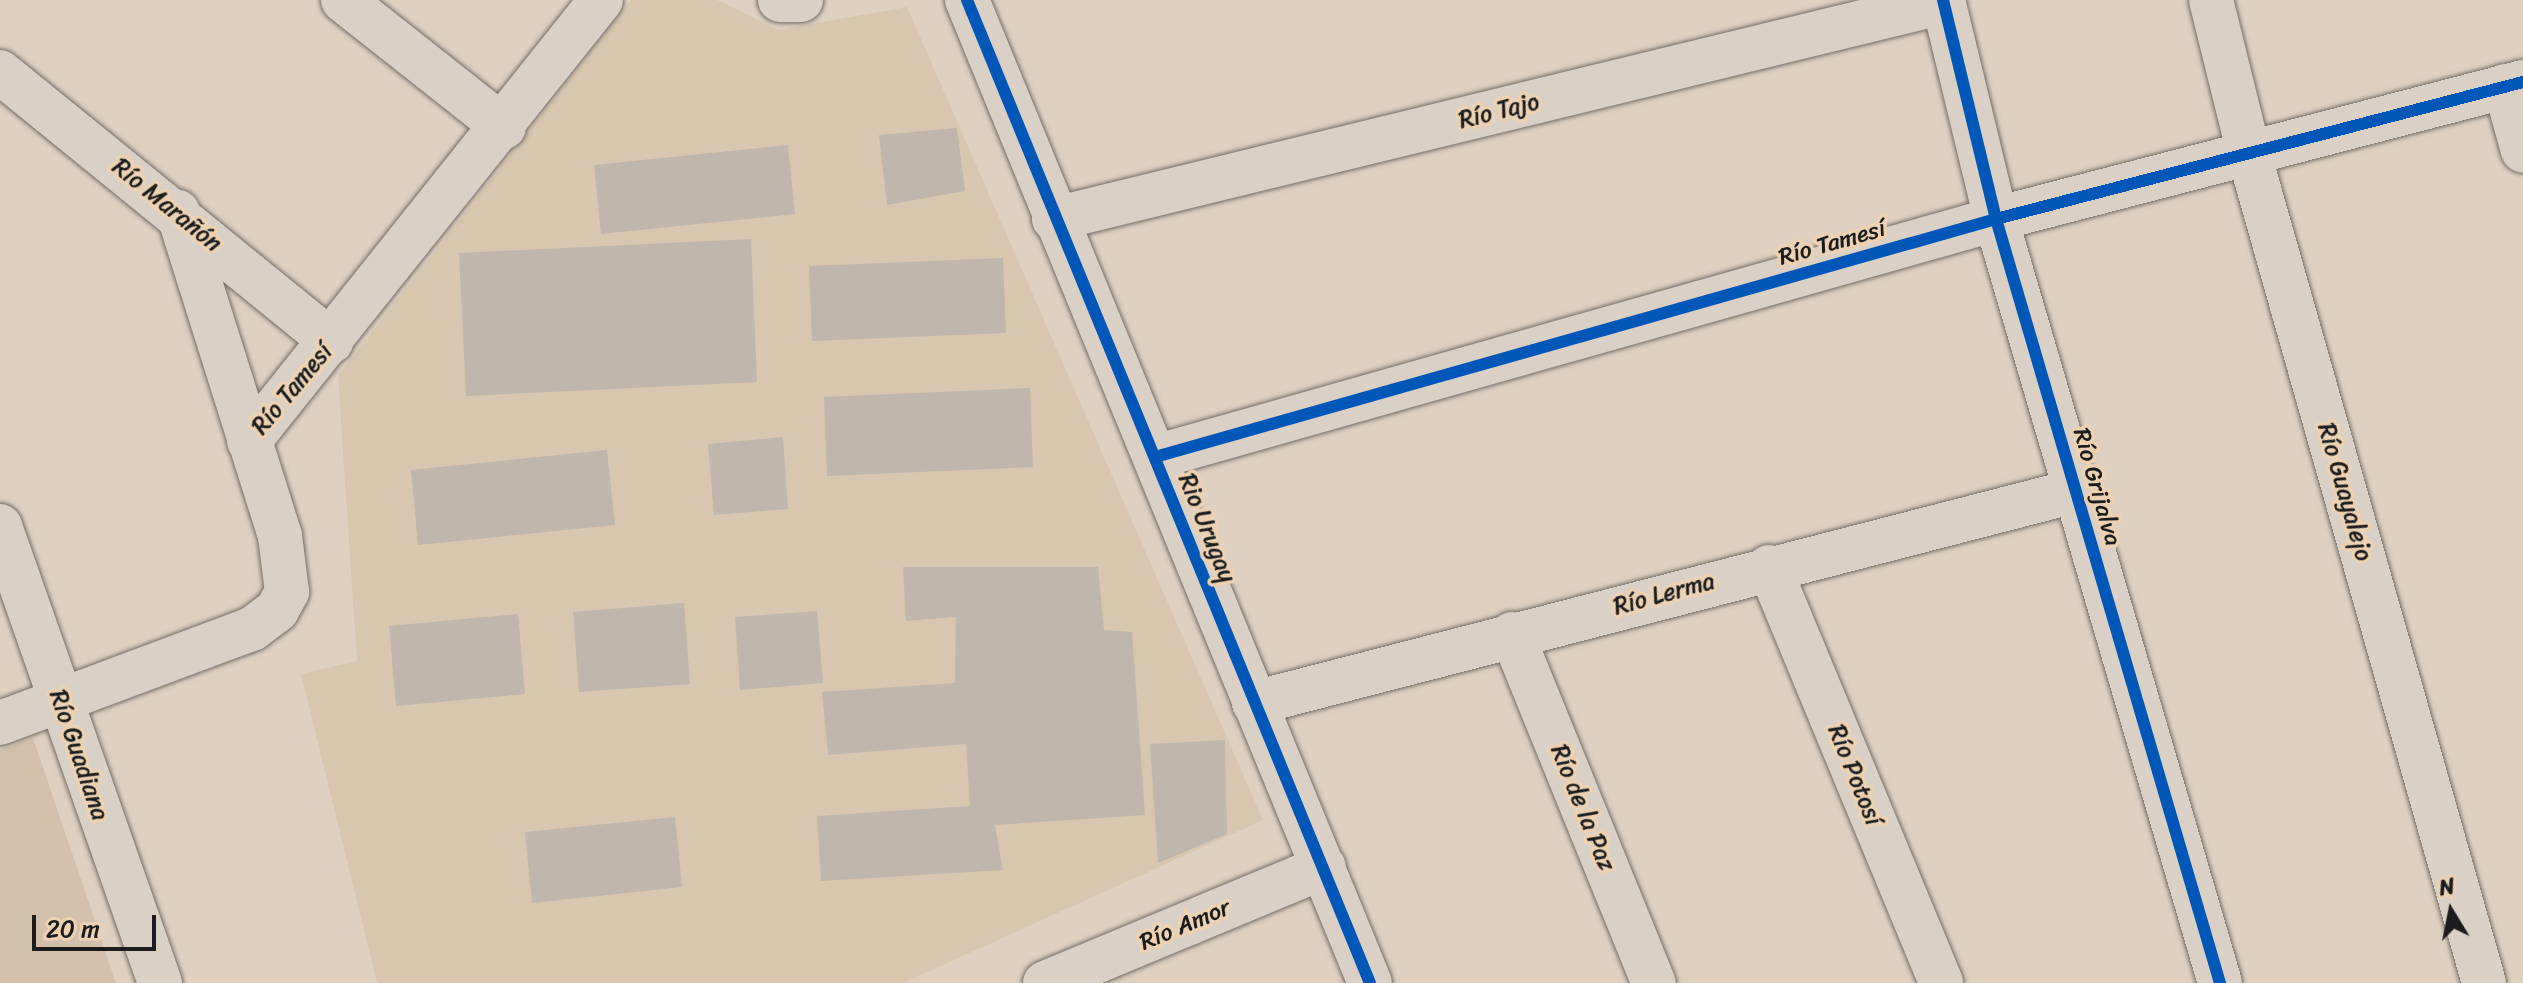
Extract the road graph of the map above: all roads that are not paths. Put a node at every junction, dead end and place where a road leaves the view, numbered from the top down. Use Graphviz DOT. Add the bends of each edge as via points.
graph roads {
  1 [pos="343,0"];
  2 [pos="601,0"];
  3 [pos="780,0"];
  4 [pos="801,0"];
  5 [pos="967,0"];
  6 [pos="2211,0"];
  7 [pos="1943,1"];
  8 [pos="0,72"];
  9 [pos="2514,84"];
  10 [pos="504,127"];
  11 [pos="2523,151"];
  12 [pos="2249,154"];
  13 [pos="178,212"];
  14 [pos="1054,219"];
  15 [pos="1996,219"];
  16 [pos="331,341"];
  17 [pos="249,441"];
  18 [pos="1155,457"];
  19 [pos="2075,491"];
  20 [pos="0,526"];
  21 [pos="1769,567"];
  22 [pos="1512,634"];
  23 [pos="60,702"];
  24 [pos="1254,703"];
  25 [pos="0,723"];
  26 [pos="1324,867"];
  27 [pos="160,983"];
  28 [pos="1045,983"];
  29 [pos="1370,983"];
  30 [pos="1654,983"];
  31 [pos="1941,983"];
  32 [pos="2220,983"];
  33 [pos="2484,983"];
  1 -- 10 [label="street"];
  2 -- 10 [label="street, Río Tamesí"];
  3 -- 4 [label="street"];
  5 -- 14 [label="street, Rio Urugay"];
  6 -- 12 [label="street, Río Guayalejo"];
  7 -- 14 [label="street, Río Tajo"];
  7 -- 15 [label="street, Río Grijalva"];
  8 -- 13 [label="street, Río Marañón"];
  9 -- 11 [label="street"];
  9 -- 12 [label="street, Río Tamesí"];
  10 -- 16 [label="street, Río Tamesí"];
  12 -- 15 [label="street, Río Tamesí"];
  12 -- 33 [label="street, Río Guayalejo"];
  13 -- 16 [label="street, Río Marañón"];
  13 -- 17 [label="street"];
  14 -- 18 [label="street, Rio Urugay"];
  15 -- 18 [label="street, Río Tamesí"];
  15 -- 19 [label="street, Río Grijalva"];
  16 -- 17 [label="street, Río Tamesí"];
  17 -- 23 [label="street, Río Tamesí" via="285,568 287,592 277,610 252,629"];
  18 -- 24 [label="street, Rio Urugay"];
  19 -- 21 [label="street, Río Lerma"];
  19 -- 32 [label="street, Río Grijalva"];
  20 -- 23 [label="street, Río Guadiana"];
  21 -- 22 [label="street, Río Lerma"];
  21 -- 31 [label="street, Río Potosí"];
  22 -- 24 [label="street, Río Lerma"];
  22 -- 30 [label="street, Río de la Paz"];
  23 -- 25 [label="street, Río Tamesí"];
  23 -- 27 [label="street, Río Guadiana"];
  24 -- 26 [label="street, Rio Urugay"];
  26 -- 28 [label="street, Río Amor"];
  26 -- 29 [label="street, Rio Urugay"];
}
